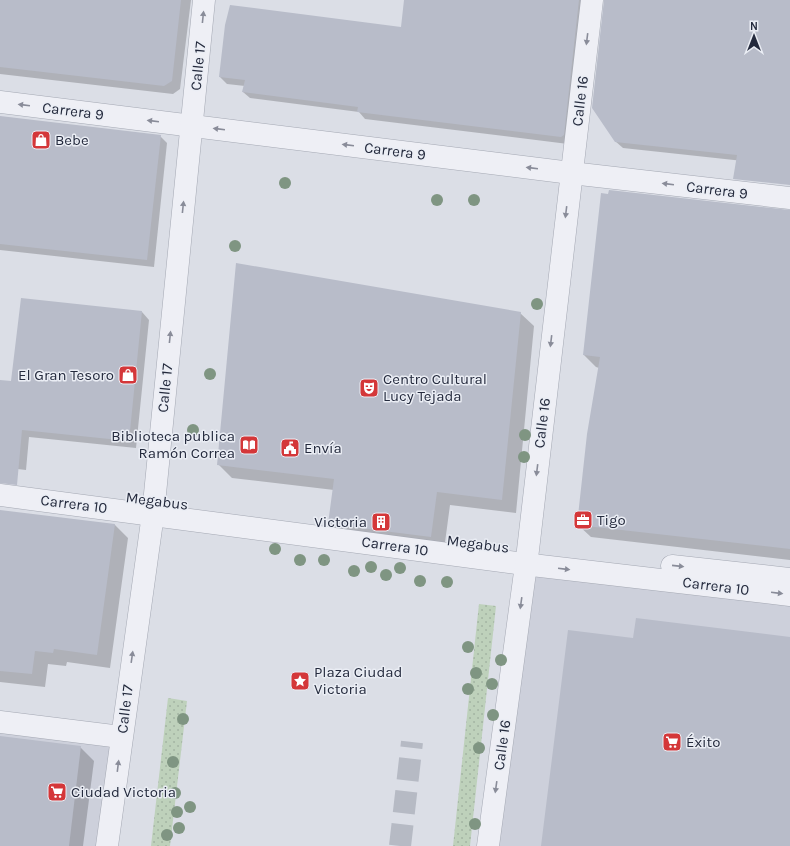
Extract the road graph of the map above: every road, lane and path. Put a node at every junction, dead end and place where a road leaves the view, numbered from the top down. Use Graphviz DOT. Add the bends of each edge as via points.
graph roads {
  1 [pos="204,0"];
  2 [pos="592,0"];
  3 [pos="0,102"];
  4 [pos="192,126"];
  5 [pos="571,173"];
  6 [pos="790,198"];
  7 [pos="0,481"];
  8 [pos="0,495"];
  9 [pos="153,507"];
  10 [pos="527,557"];
  11 [pos="790,579"];
  12 [pos="790,595"];
  13 [pos="0,722"];
  14 [pos="121,737"];
  15 [pos="107,846"];
  16 [pos="488,846"];
  4 -- 1 [label="street, Calle 17, one-way"];
  2 -- 5 [label="street, Calle 16, one-way"];
  4 -- 3 [label="street, Carrera 9, one-way"];
  5 -- 4 [label="street, Carrera 9, one-way"];
  9 -- 4 [label="street, Calle 17, one-way"];
  6 -- 5 [label="street, Carrera 9, one-way"];
  5 -- 10 [label="street, Calle 16, one-way"];
  7 -- 9 [label="street, Megabus"];
  8 -- 9 [label="street, Carrera 10"];
  9 -- 10 [label="street, Carrera 10"];
  14 -- 9 [label="street, Calle 17, one-way"];
  10 -- 11 [label="street, Megabus, one-way"];
  10 -- 12 [label="street, Carrera 10, one-way"];
  10 -- 16 [label="street, Calle 16, one-way"];
  13 -- 14 [label="street"];
  15 -- 14 [label="street, Calle 17, one-way"];
}
